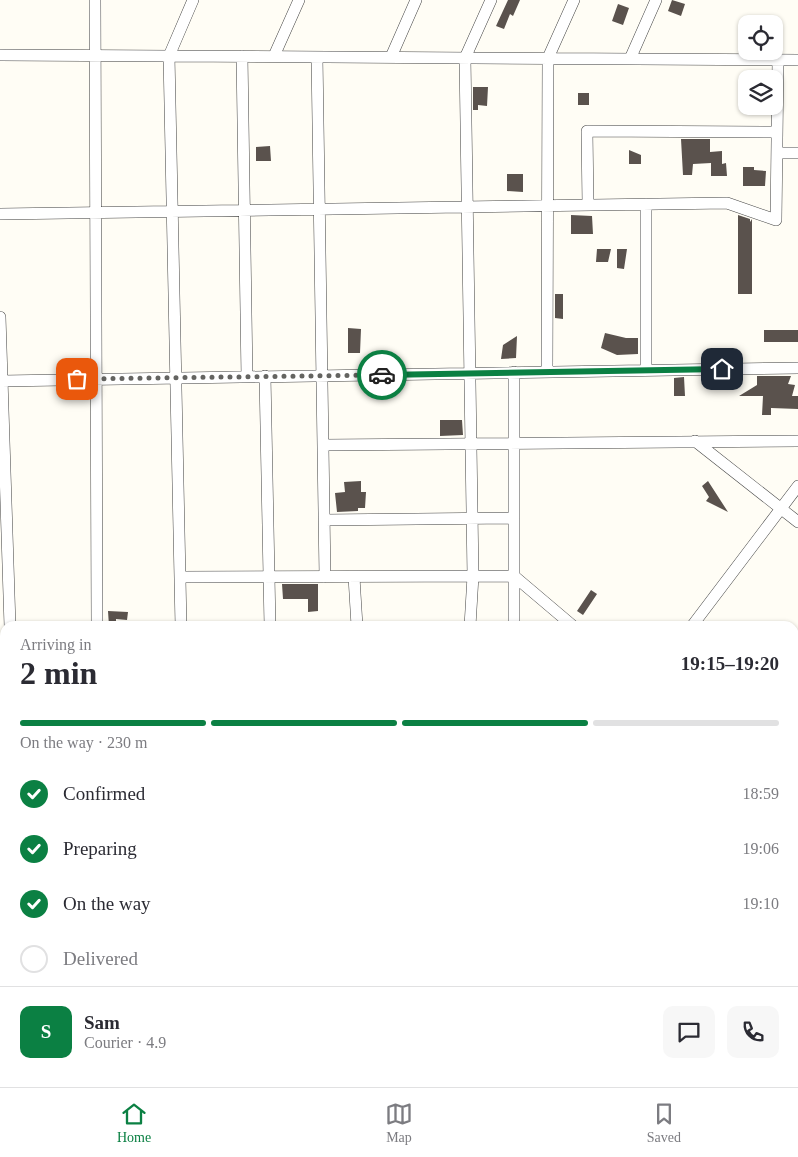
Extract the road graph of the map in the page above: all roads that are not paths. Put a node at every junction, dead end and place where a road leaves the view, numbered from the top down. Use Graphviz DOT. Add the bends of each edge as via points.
graph roads {
  1 [pos="95,0"];
  2 [pos="193,0"];
  3 [pos="299,0"];
  4 [pos="416,0"];
  5 [pos="491,0"];
  6 [pos="574,0"];
  7 [pos="656,0"];
  8 [pos="0,55"];
  9 [pos="95,55"];
  10 [pos="169,56"];
  11 [pos="242,56"];
  12 [pos="274,56"];
  13 [pos="317,57"];
  14 [pos="391,57"];
  15 [pos="465,58"];
  16 [pos="548,58"];
  17 [pos="630,58"];
  18 [pos="738,59"];
  19 [pos="778,60"];
  20 [pos="783,60"];
  21 [pos="798,60"];
  22 [pos="777,132"];
  23 [pos="798,152"];
  24 [pos="777,153"];
  25 [pos="646,204"];
  26 [pos="588,205"];
  27 [pos="548,206"];
  28 [pos="467,207"];
  29 [pos="320,209"];
  30 [pos="245,210"];
  31 [pos="172,211"];
  32 [pos="96,212"];
  33 [pos="0,214"];
  34 [pos="0,317"];
  35 [pos="798,368"];
  36 [pos="646,370"];
  37 [pos="514,372"];
  38 [pos="547,372"];
  39 [pos="470,373"];
  40 [pos="265,376"];
  41 [pos="322,376"];
  42 [pos="247,377"];
  43 [pos="176,378"];
  44 [pos="96,379"];
  45 [pos="2,381"];
  46 [pos="798,440"];
  47 [pos="695,442"];
  48 [pos="514,443"];
  49 [pos="471,444"];
  50 [pos="323,445"];
  51 [pos="798,486"];
  52 [pos="781,508"];
  53 [pos="472,518"];
  54 [pos="514,518"];
  55 [pos="324,520"];
  56 [pos="798,522"];
  57 [pos="473,576"];
  58 [pos="514,576"];
  59 [pos="269,577"];
  60 [pos="325,577"];
  61 [pos="354,577"];
  62 [pos="180,578"];
  63 [pos="10,621"];
  64 [pos="97,621"];
  65 [pos="181,621"];
  66 [pos="270,621"];
  67 [pos="357,621"];
  68 [pos="470,621"];
  69 [pos="514,621"];
  70 [pos="567,621"];
  71 [pos="696,621"];
  1 -- 9 [label="street"];
  2 -- 10 [label="street"];
  3 -- 12 [label="street"];
  4 -- 14 [label="street"];
  5 -- 15 [label="street"];
  6 -- 16 [label="street"];
  7 -- 17 [label="street"];
  8 -- 9 [label="street"];
  9 -- 10 [label="street"];
  9 -- 32 [label="street"];
  10 -- 11 [label="street"];
  10 -- 31 [label="street"];
  11 -- 12 [label="street"];
  11 -- 30 [label="street"];
  12 -- 13 [label="street"];
  13 -- 14 [label="street"];
  13 -- 29 [label="street"];
  14 -- 15 [label="street"];
  15 -- 16 [label="street"];
  15 -- 28 [label="street"];
  16 -- 17 [label="street"];
  16 -- 27 [label="street"];
  17 -- 18 [label="street"];
  19 -- 22 [label="street"];
  20 -- 21 [label="street"];
  22 -- 24 [label="street"];
  22 -- 26 [label="street" via="587,131"];
  23 -- 24 [label="street"];
  24 -- 25 [label="street" via="776,220 728,203"];
  25 -- 26 [label="street"];
  25 -- 36 [label="street"];
  26 -- 27 [label="street"];
  27 -- 28 [label="street"];
  27 -- 38 [label="street"];
  28 -- 29 [label="street"];
  28 -- 39 [label="street"];
  29 -- 30 [label="street"];
  29 -- 41 [label="street"];
  30 -- 31 [label="street"];
  30 -- 42 [label="street"];
  31 -- 32 [label="street"];
  31 -- 43 [label="street"];
  32 -- 33 [label="street"];
  32 -- 44 [label="street"];
  34 -- 45 [label="street"];
  35 -- 36 [label="street"];
  36 -- 38 [label="street"];
  37 -- 38 [label="street"];
  37 -- 39 [label="street"];
  37 -- 48 [label="street"];
  39 -- 41 [label="street"];
  39 -- 49 [label="street"];
  40 -- 41 [label="street"];
  40 -- 42 [label="street"];
  40 -- 59 [label="street"];
  41 -- 50 [label="street"];
  42 -- 43 [label="street"];
  43 -- 44 [label="street"];
  43 -- 62 [label="street"];
  44 -- 45 [label="street"];
  44 -- 64 [label="street"];
  45 -- 63 [label="street"];
  46 -- 47 [label="street"];
  47 -- 48 [label="street"];
  47 -- 52 [label="street"];
  48 -- 49 [label="street"];
  48 -- 54 [label="street"];
  49 -- 50 [label="street"];
  49 -- 53 [label="street"];
  50 -- 55 [label="street"];
  51 -- 52 [label="street"];
  52 -- 56 [label="street"];
  52 -- 71 [label="street"];
  53 -- 54 [label="street"];
  53 -- 55 [label="street"];
  53 -- 57 [label="street"];
  54 -- 58 [label="street"];
  55 -- 60 [label="street"];
  57 -- 58 [label="street"];
  57 -- 61 [label="street"];
  57 -- 68 [label="street"];
  58 -- 69 [label="street"];
  58 -- 70 [label="street"];
  59 -- 60 [label="street"];
  59 -- 62 [label="street"];
  59 -- 66 [label="street"];
  60 -- 61 [label="street"];
  61 -- 67 [label="street"];
  62 -- 65 [label="street"];
}
